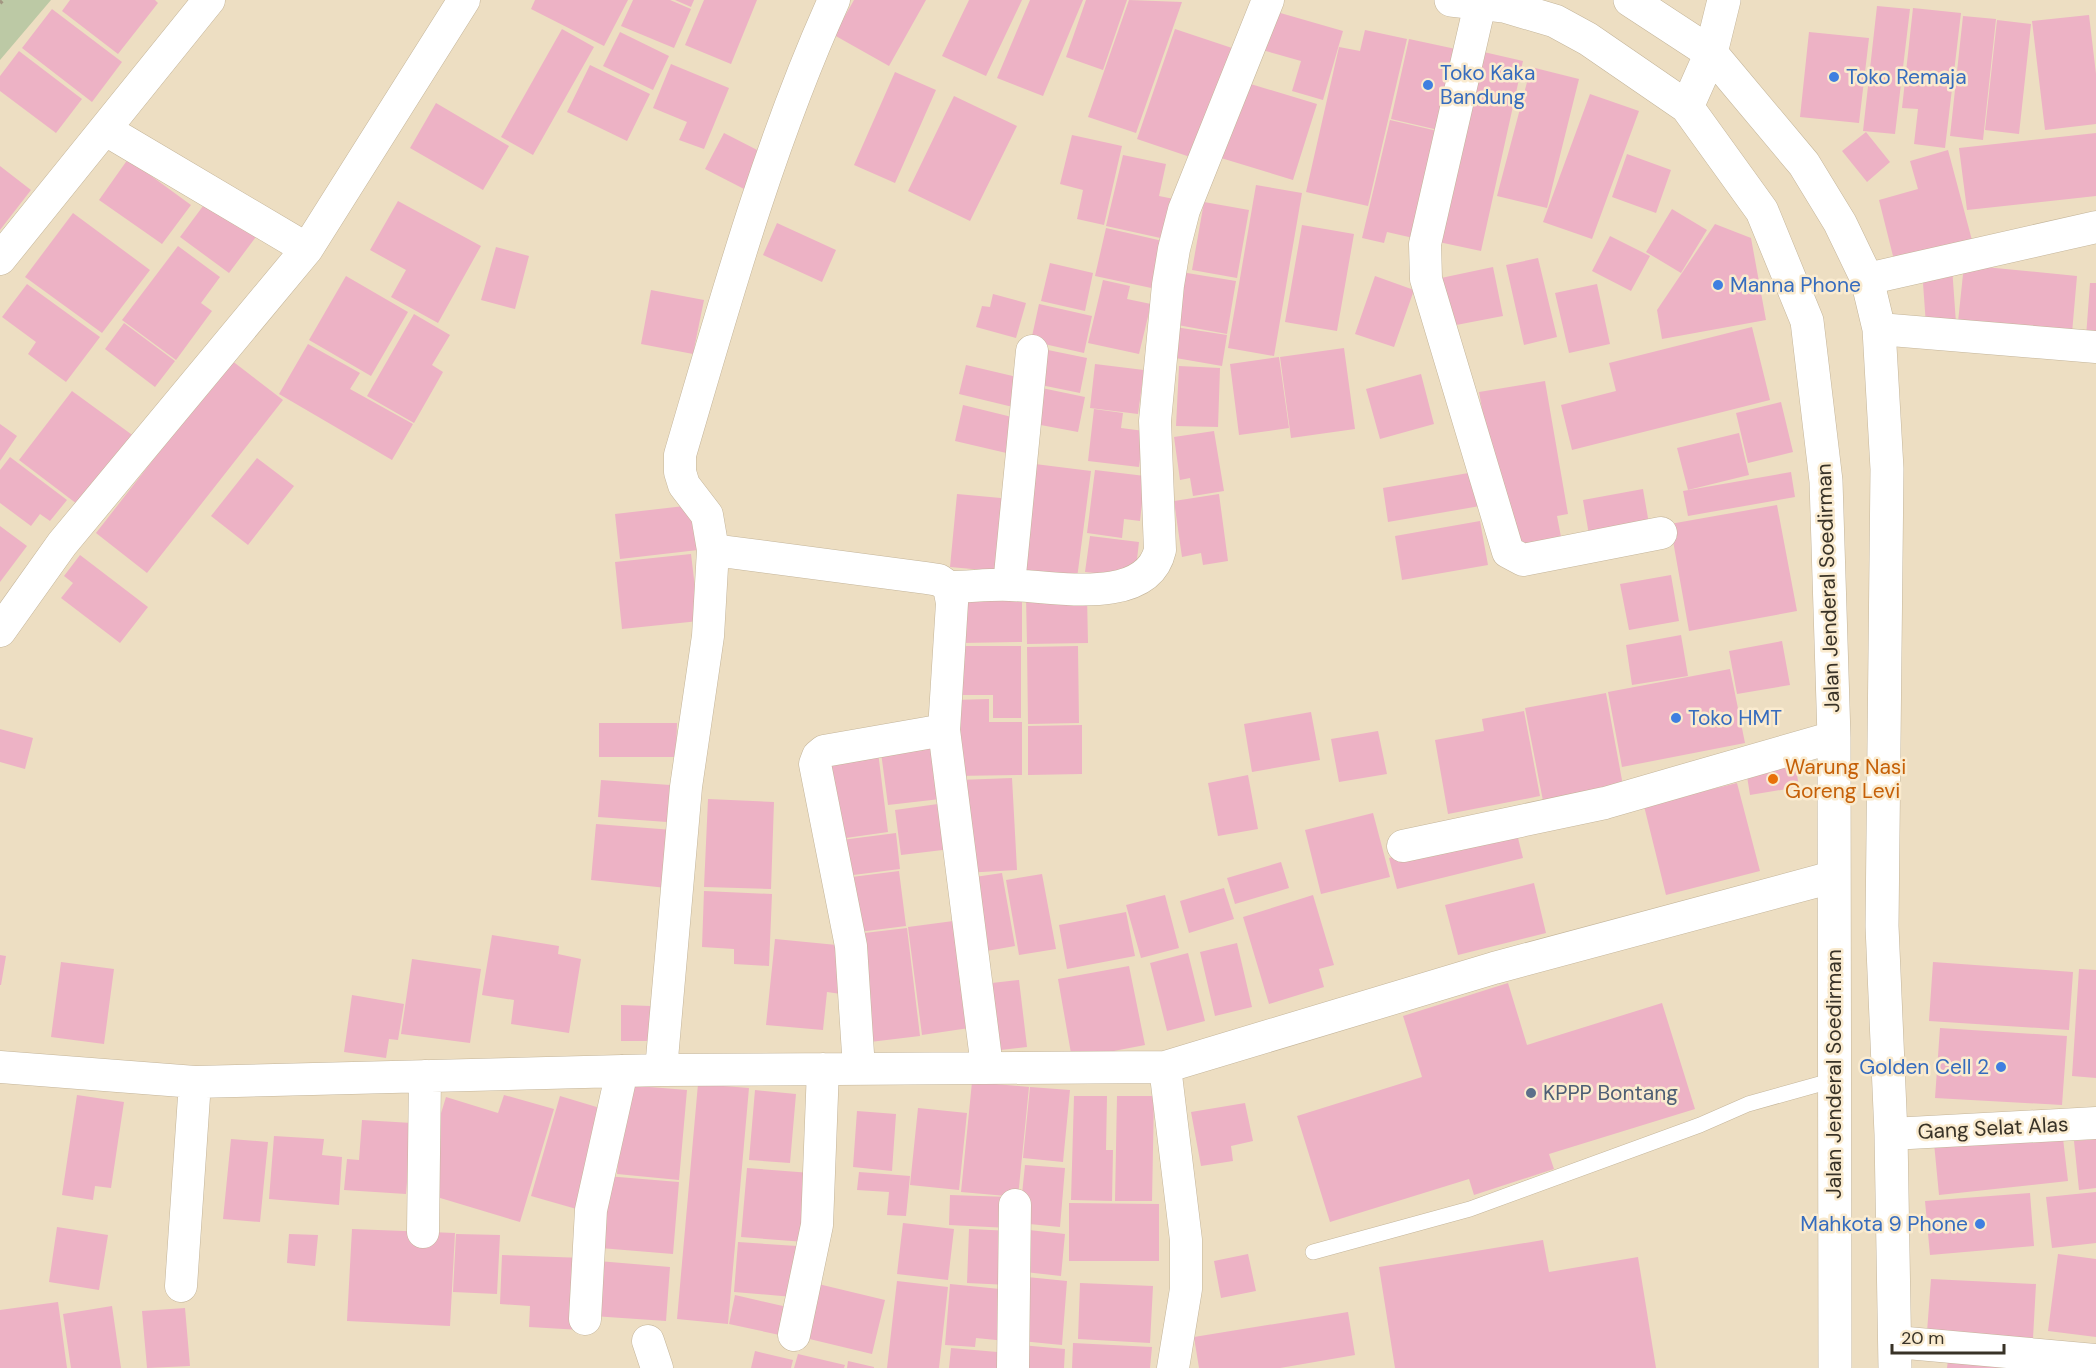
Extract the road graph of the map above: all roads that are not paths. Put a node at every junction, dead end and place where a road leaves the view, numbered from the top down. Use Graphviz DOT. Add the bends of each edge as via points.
graph roads {
  1 [pos="209,0"];
  2 [pos="464,0"];
  3 [pos="834,0"];
  4 [pos="1268,0"];
  5 [pos="1630,0"];
  6 [pos="1724,0"];
  7 [pos="1465,2"];
  8 [pos="1711,53"];
  9 [pos="1687,107"];
  10 [pos="106,130"];
  11 [pos="2096,227"];
  12 [pos="307,249"];
  13 [pos="0,259"];
  14 [pos="1867,279"];
  15 [pos="1880,329"];
  16 [pos="2096,347"];
  17 [pos="1032,351"];
  18 [pos="1661,534"];
  19 [pos="713,550"];
  20 [pos="1009,585"];
  21 [pos="949,588"];
  22 [pos="0,631"];
  23 [pos="944,730"];
  24 [pos="1834,737"];
  25 [pos="1403,846"];
  26 [pos="1833,877"];
  27 [pos="0,1067"];
  28 [pos="987,1067"];
  29 [pos="1166,1067"];
  30 [pos="823,1069"];
  31 [pos="859,1069"];
  32 [pos="661,1070"];
  33 [pos="622,1071"];
  34 [pos="425,1076"];
  35 [pos="1834,1080"];
  36 [pos="195,1082"];
  37 [pos="2096,1123"];
  38 [pos="1891,1134"];
  39 [pos="1015,1205"];
  40 [pos="423,1232"];
  41 [pos="1313,1252"];
  42 [pos="181,1286"];
  43 [pos="585,1319"];
  44 [pos="794,1335"];
  45 [pos="1895,1355"];
  46 [pos="2096,1360"];
  47 [pos="1013,1368"];
  48 [pos="1173,1368"];
  49 [pos="1835,1368"];
  1 -- 10 [label="street"];
  2 -- 12 [label="street"];
  3 -- 19 [label="street" via="811,52 735,267 680,455 684,485 707,515"];
  4 -- 20 [label="street" via="1184,210 1174,249 1155,421 1160,550 1157,563 1144,577 1101,590"];
  5 -- 8 [label="street"];
  6 -- 8 [label="street"];
  7 -- 9 [label="street, Jalan Jenderal Soedirman" via="1504,6 1555,21"];
  7 -- 18 [label="street" via="1425,244 1426,279 1508,552 1523,560"];
  8 -- 9 [label="street"];
  8 -- 14 [label="street" via="1804,164 1840,223"];
  9 -- 24 [label="street, Jalan Jenderal Soedirman" via="1762,211 1807,321 1826,481"];
  10 -- 12 [label="street"];
  10 -- 13 [label="street"];
  11 -- 14 [label="street"];
  12 -- 22 [label="street" via="62,544"];
  14 -- 15 [label="street"];
  15 -- 16 [label="street"];
  15 -- 38 [label="street" via="1887,469 1882,926"];
  17 -- 20 [label="street"];
  19 -- 21 [label="street" via="939,580"];
  19 -- 32 [label="street" via="708,636 686,787"];
  20 -- 21 [label="street"];
  21 -- 23 [label="street" via="952,603"];
  23 -- 28 [label="street"];
  23 -- 31 [label="street" via="824,751 815,764 851,946"];
  24 -- 25 [label="street" via="1605,803"];
  24 -- 26 [label="street, Jalan Jenderal Soedirman"];
  26 -- 29 [label="street" via="1494,968"];
  26 -- 35 [label="street, Jalan Jenderal Soedirman"];
  27 -- 36 [label="street"];
  28 -- 29 [label="street"];
  28 -- 31 [label="street"];
  29 -- 48 [label="street" via="1186,1240 1186,1289"];
  30 -- 31 [label="street"];
  30 -- 32 [label="street"];
  30 -- 44 [label="street" via="817,1225"];
  32 -- 33 [label="street"];
  33 -- 34 [label="street"];
  33 -- 43 [label="street" via="591,1210"];
  34 -- 36 [label="street"];
  34 -- 40 [label="street"];
  35 -- 41 [label="lane" via="1748,1104 1470,1209"];
  35 -- 49 [label="street, Jalan Jenderal Soedirman"];
  36 -- 42 [label="street"];
  37 -- 38 [label="street, Gang Selat Alas"];
  38 -- 45 [label="street"];
  39 -- 47 [label="street"];
  45 -- 46 [label="street"];
}
